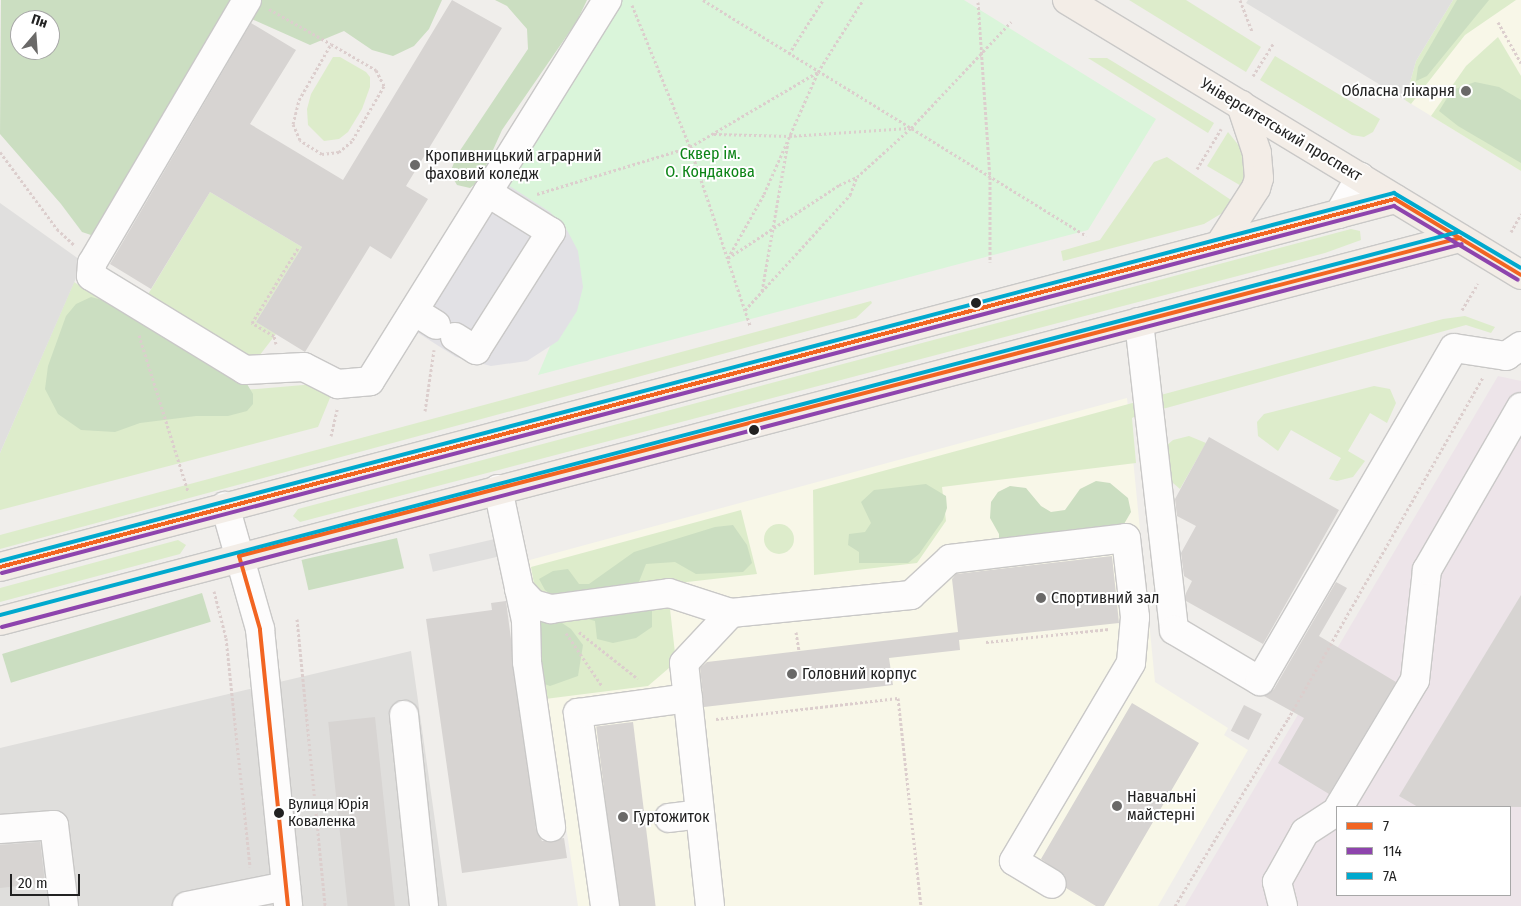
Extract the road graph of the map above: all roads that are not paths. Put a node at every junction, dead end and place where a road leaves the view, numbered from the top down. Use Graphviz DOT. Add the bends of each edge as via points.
graph roads {
  1 [pos="607,0"];
  2 [pos="1066,0"];
  3 [pos="255,2"];
  4 [pos="1241,105"];
  5 [pos="1360,177"];
  6 [pos="496,198"];
  7 [pos="1395,199"];
  8 [pos="1339,214"];
  9 [pos="1460,238"];
  10 [pos="1220,244"];
  11 [pos="1521,275"];
  12 [pos="1139,322"];
  13 [pos="435,324"];
  14 [pos="1509,350"];
  15 [pos="1521,407"];
  16 [pos="498,489"];
  17 [pos="225,506"];
  18 [pos="239,556"];
  19 [pos="0,567"];
  20 [pos="519,589"];
  21 [pos="731,613"];
  22 [pos="0,622"];
  23 [pos="681,707"];
  24 [pos="404,715"];
  25 [pos="1340,806"];
  26 [pos="1336,812"];
  27 [pos="700,814"];
  28 [pos="670,818"];
  29 [pos="551,828"];
  30 [pos="0,829"];
  31 [pos="1052,884"];
  32 [pos="287,896"];
  33 [pos="64,906"];
  34 [pos="187,906"];
  35 [pos="424,906"];
  36 [pos="605,906"];
  37 [pos="710,906"];
  38 [pos="1283,906"];
  1 -- 6 [label="street"];
  2 -- 4 [label="main road, Університетський проспект"];
  3 -- 13 [label="street" via="92,263 91,276 245,370 304,366 338,384 370,381"];
  4 -- 5 [label="main road, Університетський проспект"];
  4 -- 10 [label="main road" via="1257,153 1259,178 1256,188"];
  5 -- 7 [label="main road, Університетський проспект"];
  5 -- 8 [label="street"];
  6 -- 13 [label="street"];
  6 -- 13 [label="street" via="551,232 476,350"];
  7 -- 8 [label="main road"];
  7 -- 9 [label="main road, Університетський проспект"];
  8 -- 10 [label="main road"];
  9 -- 11 [label="main road, Університетський проспект"];
  9 -- 12 [label="main road"];
  10 -- 17 [label="main road"];
  12 -- 14 [label="street" via="1174,630 1260,681 1454,348"];
  12 -- 16 [label="main road"];
  15 -- 25 [label="street" via="1427,570 1415,680"];
  16 -- 18 [label="main road"];
  16 -- 20 [label="street"];
  17 -- 18 [label="street"];
  17 -- 19 [label="main road"];
  18 -- 22 [label="main road"];
  18 -- 32 [label="street" via="260,629"];
  20 -- 21 [label="street" via="533,604 551,609 669,593"];
  20 -- 29 [label="street" via="526,621 527,662"];
  21 -- 23 [label="street" via="684,663"];
  21 -- 31 [label="street" via="912,595 950,559 1126,538 1134,626 1131,663 1014,862"];
  23 -- 27 [label="street"];
  23 -- 36 [label="street" via="617,707 578,713"];
  24 -- 35 [label="street"];
  26 -- 38 [label="street" via="1304,832 1277,882"];
  27 -- 28 [label="street"];
  27 -- 37 [label="street"];
  30 -- 33 [label="street" via="54,825"];
  32 -- 34 [label="street" via="253,894"];
}
